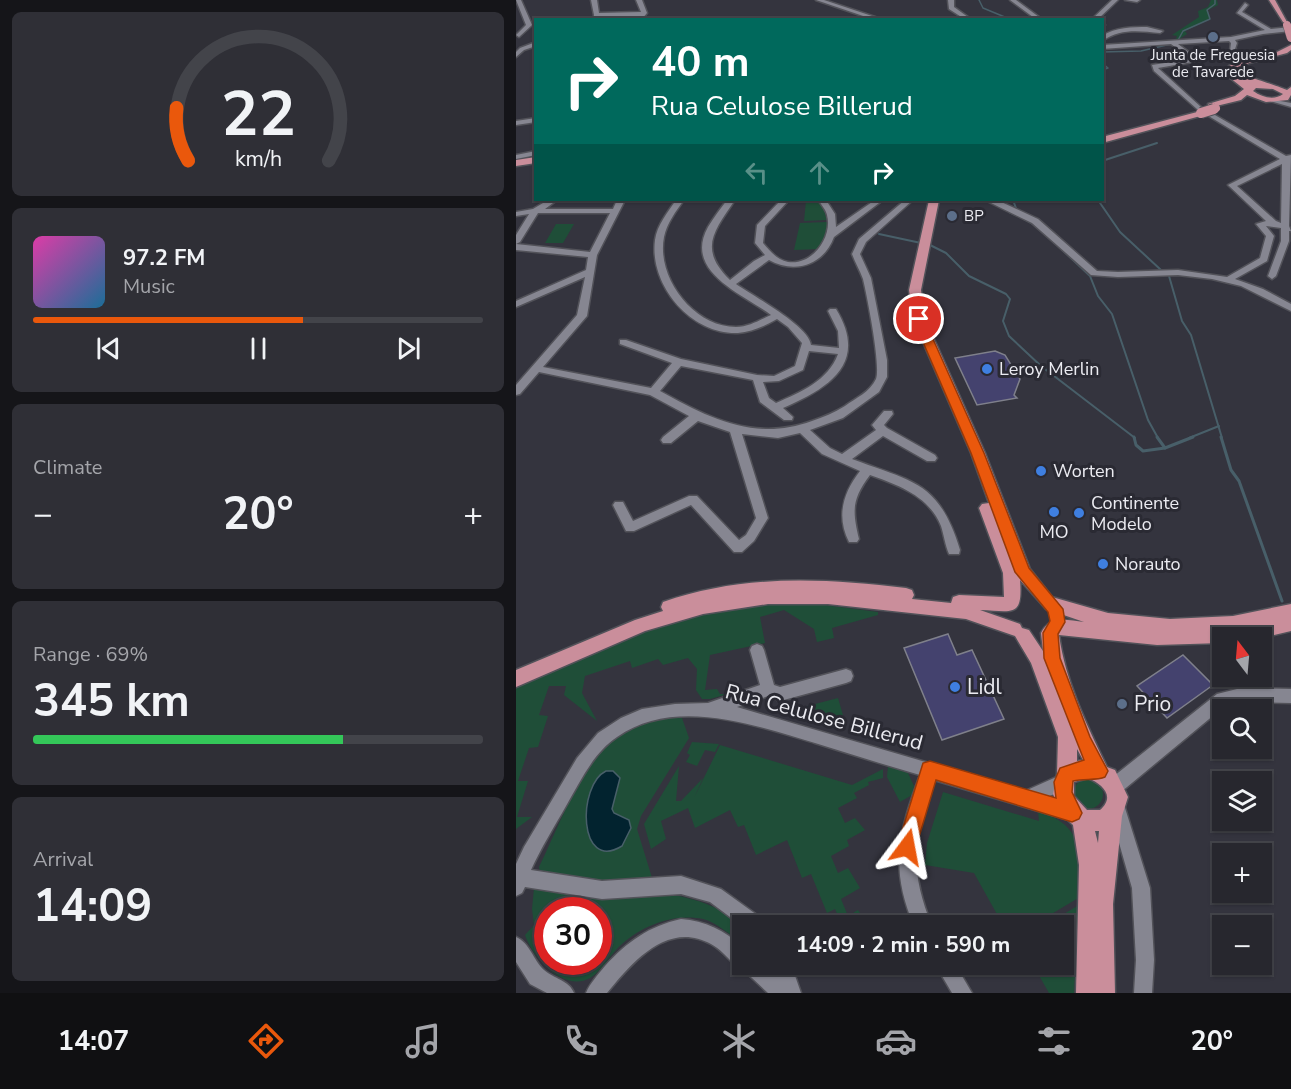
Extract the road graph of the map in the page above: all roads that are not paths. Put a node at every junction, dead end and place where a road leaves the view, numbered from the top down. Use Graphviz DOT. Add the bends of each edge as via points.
graph roads {
  1 [pos="518,0"];
  2 [pos="594,0"];
  3 [pos="639,0"];
  4 [pos="819,0"];
  5 [pos="951,0"];
  6 [pos="1013,0"];
  7 [pos="1115,0"];
  8 [pos="1128,0"];
  9 [pos="1137,0"];
  10 [pos="1272,0"];
  11 [pos="1278,0"];
  12 [pos="1245,5"];
  13 [pos="643,14"];
  14 [pos="596,17"];
  15 [pos="640,18"];
  16 [pos="876,18"];
  17 [pos="967,18"];
  18 [pos="1038,18"];
  19 [pos="1095,18"];
  20 [pos="1288,26"];
  21 [pos="516,28"];
  22 [pos="526,28"];
  23 [pos="1149,30"];
  24 [pos="1122,31"];
  25 [pos="1270,31"];
  26 [pos="519,35"];
  27 [pos="1104,37"];
  28 [pos="1291,38"];
  29 [pos="1142,39"];
  30 [pos="1231,39"];
  31 [pos="1173,43"];
  32 [pos="534,45"];
  33 [pos="1104,47"];
  34 [pos="1291,47"];
  35 [pos="516,55"];
  36 [pos="1248,60"];
  37 [pos="1291,60"];
  38 [pos="1291,84"];
  39 [pos="1266,86"];
  40 [pos="1249,91"];
  41 [pos="1289,97"];
  42 [pos="1268,100"];
  43 [pos="1214,107"];
  44 [pos="534,120"];
  45 [pos="516,123"];
  46 [pos="1104,137"];
  47 [pos="534,153"];
  48 [pos="516,157"];
  49 [pos="1289,158"];
  50 [pos="534,162"];
  51 [pos="516,165"];
  52 [pos="552,201"];
  53 [pos="620,201"];
  54 [pos="679,201"];
  55 [pos="730,201"];
  56 [pos="784,201"];
  57 [pos="823,201"];
  58 [pos="878,201"];
  59 [pos="908,201"];
  60 [pos="927,201"];
  61 [pos="934,201"];
  62 [pos="994,201"];
  63 [pos="535,211"];
  64 [pos="615,211"];
  65 [pos="516,214"];
  66 [pos="831,216"];
  67 [pos="851,219"];
  68 [pos="1273,223"];
  69 [pos="1288,229"];
  70 [pos="831,236"];
  71 [pos="516,244"];
  72 [pos="593,255"];
  73 [pos="1281,256"];
  74 [pos="768,257"];
  75 [pos="1291,258"];
  76 [pos="589,272"];
  77 [pos="1272,276"];
  78 [pos="1229,279"];
  79 [pos="728,285"];
  80 [pos="516,304"];
  81 [pos="1291,308"];
  82 [pos="833,311"];
  83 [pos="778,315"];
  84 [pos="623,342"];
  85 [pos="805,348"];
  86 [pos="843,351"];
  87 [pos="679,362"];
  88 [pos="537,369"];
  89 [pos="757,378"];
  90 [pos="516,392"];
  91 [pos="653,392"];
  92 [pos="776,407"];
  93 [pos="888,414"];
  94 [pos="697,416"];
  95 [pos="788,417"];
  96 [pos="802,429"];
  97 [pos="735,430"];
  98 [pos="883,431"];
  99 [pos="667,440"];
  100 [pos="931,458"];
  101 [pos="844,459"];
  102 [pos="868,469"];
  103 [pos="619,505"];
  104 [pos="853,539"];
  105 [pos="954,550"];
  106 [pos="1048,601"];
  107 [pos="1011,602"];
  108 [pos="1291,611"];
  109 [pos="1291,624"];
  110 [pos="1053,630"];
  111 [pos="1018,632"];
  112 [pos="757,650"];
  113 [pos="516,668"];
  114 [pos="846,676"];
  115 [pos="516,679"];
  116 [pos="768,689"];
  117 [pos="1291,696"];
  118 [pos="709,709"];
  119 [pos="930,770"];
  120 [pos="1099,771"];
  121 [pos="1065,778"];
  122 [pos="1115,786"];
  123 [pos="1028,798"];
  124 [pos="1114,811"];
  125 [pos="1077,816"];
  126 [pos="518,882"];
  127 [pos="743,915"];
  128 [pos="919,915"];
  129 [pos="516,946"];
  130 [pos="732,950"];
  131 [pos="762,975"];
  132 [pos="786,975"];
  133 [pos="951,975"];
  134 [pos="565,993"];
  135 [pos="595,993"];
  136 [pos="782,993"];
  137 [pos="792,993"];
  138 [pos="963,993"];
  139 [pos="1088,993"];
  140 [pos="1103,993"];
  141 [pos="1143,993"];
  1 -- 22 [label="street" via="528,20"];
  2 -- 14 [label="street"];
  3 -- 13 [label="street"];
  4 -- 16 [label="street"];
  5 -- 17 [label="street" via="951,9"];
  6 -- 18 [label="street"];
  7 -- 19 [label="street"];
  8 -- 9 [label="street"];
  10 -- 20 [label="main road"];
  11 -- 20 [label="main road"];
  12 -- 25 [label="street" via="1239,12"];
  13 -- 14 [label="street"];
  13 -- 15 [label="street"];
  20 -- 25 [label="street"];
  20 -- 28 [label="main road, bridge"];
  21 -- 22 [label="street"];
  22 -- 26 [label="street"];
  23 -- 24 [label="street"];
  24 -- 27 [label="street"];
  24 -- 29 [label="street"];
  25 -- 30 [label="street"];
  30 -- 31 [label="street"];
  30 -- 36 [label="street" via="1232,50"];
  31 -- 33 [label="street"];
  31 -- 49 [label="street" via="1196,60 1154,66 1156,70 1199,108"];
  32 -- 35 [label="street"];
  34 -- 36 [label="main road" via="1275,55"];
  36 -- 37 [label="main road"];
  36 -- 39 [label="main road" via="1237,72 1240,77"];
  36 -- 40 [label="main road" via="1230,72"];
  38 -- 39 [label="main road"];
  39 -- 40 [label="main road"];
  39 -- 41 [label="main road"];
  40 -- 42 [label="main road"];
  40 -- 43 [label="main road"];
  41 -- 42 [label="main road"];
  42 -- 43 [label="main road"];
  43 -- 46 [label="main road, bridge"];
  44 -- 45 [label="street"];
  47 -- 48 [label="street"];
  49 -- 68 [label="street" via="1232,185"];
  49 -- 69 [label="street"];
  50 -- 51 [label="main road"];
  52 -- 63 [label="street"];
  53 -- 64 [label="street"];
  54 -- 83 [label="street" via="662,228 659,245 661,269 669,289 698,315 725,329 754,327"];
  55 -- 79 [label="street" via="715,219 705,247 709,261"];
  56 -- 74 [label="street" via="762,225 759,234 759,243"];
  57 -- 66 [label="street"];
  58 -- 67 [label="street"];
  59 -- 96 [label="street" via="862,241 856,254 867,278 882,377 875,390 838,415"];
  60 -- 107 [label="main road" via="907,277 909,317 969,456 1011,573"];
  61 -- 106 [label="main road" via="915,290 919,319 978,453 1023,572"];
  62 -- 78 [label="street" via="1035,221 1094,273 1203,273"];
  63 -- 64 [label="street"];
  63 -- 65 [label="street"];
  63 -- 71 [label="street"];
  64 -- 72 [label="street"];
  66 -- 67 [label="street"];
  66 -- 70 [label="street"];
  67 -- 70 [label="street"];
  68 -- 69 [label="street"];
  68 -- 78 [label="street" via="1260,224 1270,236 1264,259"];
  69 -- 73 [label="street"];
  70 -- 74 [label="street" via="818,257 806,263 781,264"];
  71 -- 72 [label="street"];
  72 -- 76 [label="street"];
  73 -- 75 [label="street"];
  73 -- 77 [label="street"];
  74 -- 79 [label="street"];
  76 -- 80 [label="street"];
  76 -- 88 [label="street" via="582,316"];
  78 -- 81 [label="street"];
  79 -- 83 [label="street"];
  82 -- 86 [label="street" via="844,336"];
  83 -- 85 [label="street" via="798,328 807,343"];
  84 -- 87 [label="street"];
  85 -- 86 [label="street"];
  85 -- 89 [label="street" via="799,368 775,380"];
  86 -- 92 [label="street" via="827,382"];
  87 -- 89 [label="street"];
  87 -- 91 [label="street"];
  88 -- 90 [label="street"];
  88 -- 91 [label="street"];
  89 -- 92 [label="street" via="764,399"];
  91 -- 94 [label="street"];
  92 -- 95 [label="street"];
  93 -- 98 [label="street" via="878,422"];
  94 -- 97 [label="street"];
  94 -- 99 [label="street"];
  96 -- 97 [label="street" via="778,434"];
  96 -- 101 [label="street" via="826,450"];
  97 -- 103 [label="street" via="762,518 750,538 738,548 693,499 630,528"];
  98 -- 100 [label="street"];
  98 -- 101 [label="street"];
  101 -- 102 [label="street"];
  102 -- 104 [label="street" via="850,493 847,515"];
  102 -- 105 [label="street" via="918,490 938,507"];
  106 -- 107 [label="main road" via="1024,595"];
  106 -- 108 [label="main road" via="1093,618 1161,626 1227,623"];
  106 -- 110 [label="main road" via="1058,615"];
  107 -- 111 [label="main road" via="1007,616"];
  107 -- 113 [label="main road" via="977,605 831,585 768,586 701,596 638,616"];
  109 -- 110 [label="main road" via="1205,638"];
  110 -- 111 [label="main road" via="1038,637"];
  110 -- 120 [label="main road" via="1052,658 1082,740"];
  111 -- 115 [label="main road" via="966,612 828,597 768,597 703,607 641,625"];
  111 -- 121 [label="main road" via="1039,659 1068,737"];
  112 -- 116 [label="street"];
  114 -- 116 [label="street" via="780,694"];
  116 -- 118 [label="street"];
  117 -- 122 [label="street" via="1241,694 1222,699"];
  118 -- 119 [label="street, Rua Celulose Billerud" via="741,714"];
  118 -- 126 [label="street, Rua Celulose Billerud" via="643,716 611,732 586,758 525,860"];
  119 -- 123 [label="street, Rua Celulose Billerud"];
  119 -- 128 [label="street" via="907,847 909,891"];
  120 -- 121 [label="main road" via="1088,768"];
  120 -- 122 [label="main road"];
  121 -- 123 [label="street"];
  121 -- 125 [label="main road" via="1066,803"];
  122 -- 124 [label="main road"];
  123 -- 125 [label="street, Rua Celulose Billerud"];
  124 -- 125 [label="main road" via="1103,821"];
  124 -- 140 [label="main road" via="1105,858"];
  124 -- 141 [label="street" via="1141,888"];
  125 -- 139 [label="main road" via="1090,855 1092,894 1085,971"];
  126 -- 127 [label="street" via="602,890 681,885 720,898"];
  129 -- 134 [label="street" via="537,977"];
  130 -- 135 [label="street" via="717,937 684,927 648,937 619,963"];
  131 -- 136 [label="street"];
  132 -- 137 [label="street"];
  133 -- 138 [label="street"];
}
